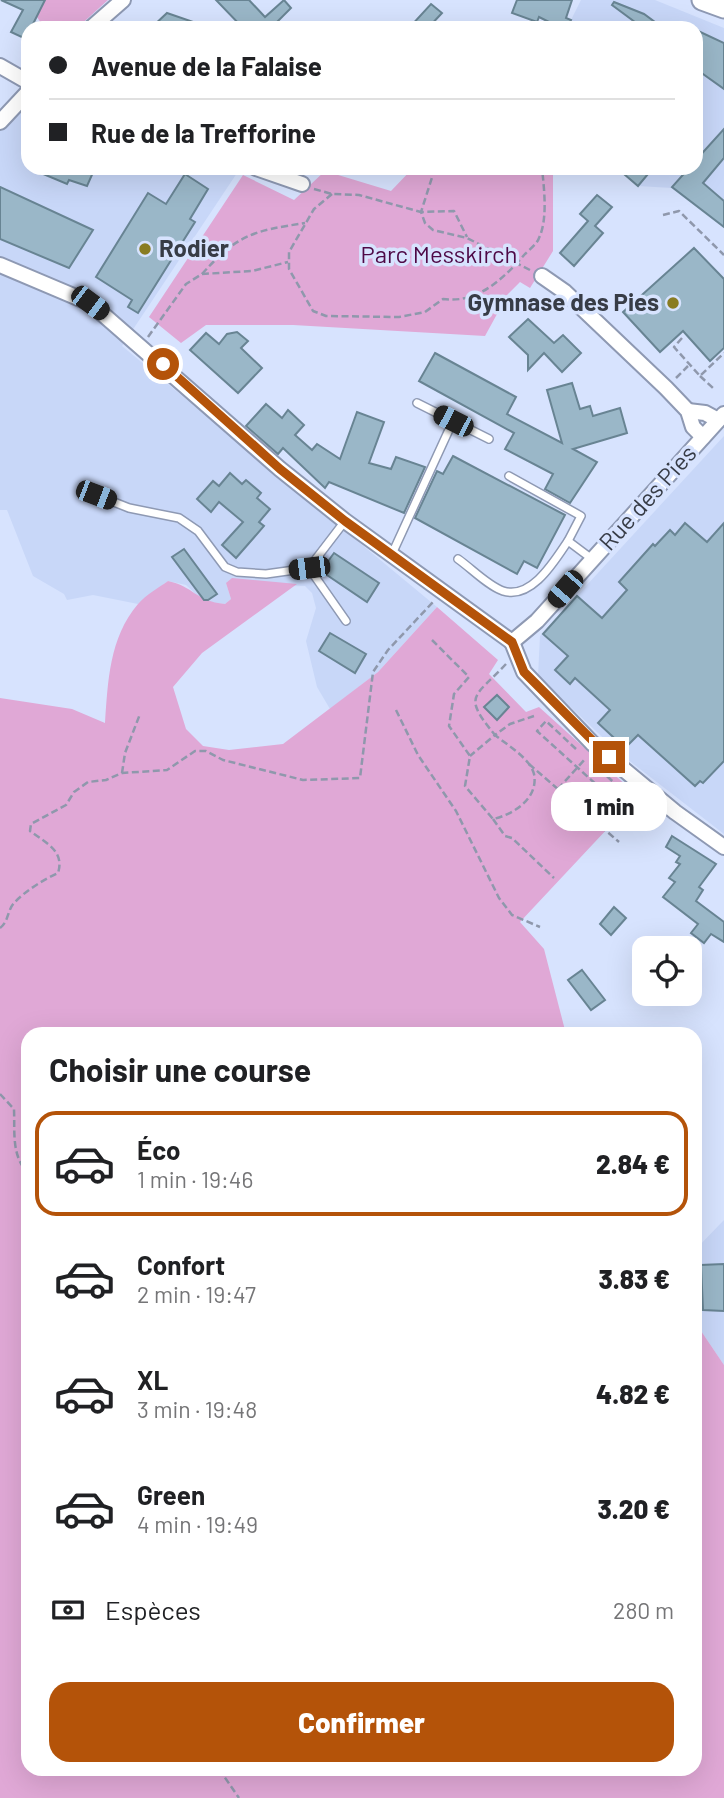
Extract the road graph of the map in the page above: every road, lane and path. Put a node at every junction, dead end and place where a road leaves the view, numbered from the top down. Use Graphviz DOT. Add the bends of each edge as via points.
graph roads {
  1 [pos="123,0"];
  2 [pos="702,0"];
  3 [pos="724,8"];
  4 [pos="99,21"];
  5 [pos="0,66"];
  6 [pos="21,78"];
  7 [pos="21,100"];
  8 [pos="0,122"];
  9 [pos="276,175"];
  10 [pos="433,175"];
  11 [pos="543,175"];
  12 [pos="302,184"];
  13 [pos="332,194"];
  14 [pos="421,212"];
  15 [pos="663,215"];
  16 [pos="306,222"];
  17 [pos="467,238"];
  18 [pos="724,255"];
  19 [pos="288,262"];
  20 [pos="518,263"];
  21 [pos="0,265"];
  22 [pos="202,274"];
  23 [pos="542,276"];
  24 [pos="682,338"];
  25 [pos="146,340"];
  26 [pos="724,353"];
  27 [pos="689,365"];
  28 [pos="699,376"];
  29 [pos="666,388"];
  30 [pos="713,388"];
  31 [pos="417,403"];
  32 [pos="688,411"];
  33 [pos="721,417"];
  34 [pos="453,421"];
  35 [pos="703,437"];
  36 [pos="489,439"];
  37 [pos="509,475"];
  38 [pos="96,495"];
  39 [pos="345,521"];
  40 [pos="568,541"];
  41 [pos="392,554"];
  42 [pos="458,559"];
  43 [pos="592,559"];
  44 [pos="309,568"];
  45 [pos="443,592"];
  46 [pos="346,621"];
  47 [pos="432,640"];
  48 [pos="512,642"];
  49 [pos="506,664"];
  50 [pos="396,710"];
  51 [pos="140,714"];
  52 [pos="534,716"];
  53 [pos="495,735"];
  54 [pos="576,749"];
  55 [pos="470,756"];
  56 [pos="526,762"];
  57 [pos="578,768"];
  58 [pos="122,773"];
  59 [pos="558,789"];
  60 [pos="493,819"];
  61 [pos="619,842"];
  62 [pos="724,847"];
  63 [pos="554,878"];
  64 [pos="540,927"];
  65 [pos="0,928"];
  66 [pos="0,1094"];
  67 [pos="21,1166"];
  68 [pos="224,1776"];
  69 [pos="239,1798"];
  1 -- 4 [label="street"];
  2 -- 3 [label="main road"];
  5 -- 6 [label="street"];
  7 -- 8 [label="street"];
  9 -- 12 [label="street"];
  10 -- 14 [label="path"];
  11 -- 20 [label="path" via="539,239"];
  12 -- 13 [label="path"];
  13 -- 14 [label="path" via="359,195"];
  13 -- 16 [label="path"];
  14 -- 17 [label="path" via="432,230"];
  14 -- 17 [label="path" via="454,211"];
  15 -- 18 [label="path" via="679,211"];
  16 -- 19 [label="path"];
  16 -- 22 [label="path" via="244,236 225,248"];
  17 -- 20 [label="path"];
  19 -- 20 [label="path" via="313,311 362,318 399,317 425,312 443,299 471,298"];
  19 -- 22 [label="path" via="252,271"];
  20 -- 23 [label="path"];
  21 -- 39 [label="street" via="90,303"];
  22 -- 25 [label="path" via="186,284"];
  23 -- 29 [label="street" via="565,292"];
  24 -- 27 [label="path" via="674,347"];
  26 -- 28 [label="path"];
  27 -- 28 [label="path"];
  27 -- 29 [label="path"];
  28 -- 30 [label="path"];
  29 -- 32 [label="street"];
  31 -- 34 [label="lane"];
  32 -- 33 [label="street"];
  32 -- 35 [label="street" via="693,427"];
  33 -- 35 [label="street, Rue des Pies"];
  34 -- 36 [label="lane"];
  34 -- 41 [label="lane"];
  35 -- 43 [label="street, Rue des Pies"];
  37 -- 40 [label="lane" via="580,516"];
  38 -- 44 [label="lane" via="179,519 198,531 225,567 237,572 266,574"];
  39 -- 41 [label="street"];
  39 -- 44 [label="lane"];
  40 -- 42 [label="lane" via="540,581 513,591 503,591"];
  40 -- 43 [label="lane"];
  41 -- 45 [label="street"];
  43 -- 48 [label="street, Rue des Pies"];
  44 -- 46 [label="lane"];
  45 -- 48 [label="street"];
  45 -- 58 [label="path" via="373,672 360,778 303,780 223,760 206,751 195,751 167,770"];
  47 -- 55 [label="path" via="469,677 454,694 449,726"];
  48 -- 62 [label="street" via="524,672 592,743"];
  49 -- 53 [label="path" via="473,703"];
  50 -- 64 [label="path" via="423,764 456,811 499,898 512,915"];
  51 -- 58 [label="path"];
  52 -- 53 [label="path"];
  53 -- 55 [label="path"];
  53 -- 56 [label="path"];
  54 -- 57 [label="path" via="546,721 537,731"];
  55 -- 60 [label="path" via="465,786"];
  56 -- 59 [label="path"];
  56 -- 60 [label="path" via="534,775 526,801 516,812"];
  57 -- 57 [label="path" via="586,758 628,795 619,805"];
  57 -- 59 [label="path"];
  58 -- 65 [label="path" via="81,786 65,805 31,824 30,831 56,850 61,863 58,873 37,882 13,904"];
  59 -- 61 [label="path"];
  60 -- 63 [label="path" via="505,836"];
  66 -- 67 [label="path" via="14,1109"];
  68 -- 69 [label="path"];
}
